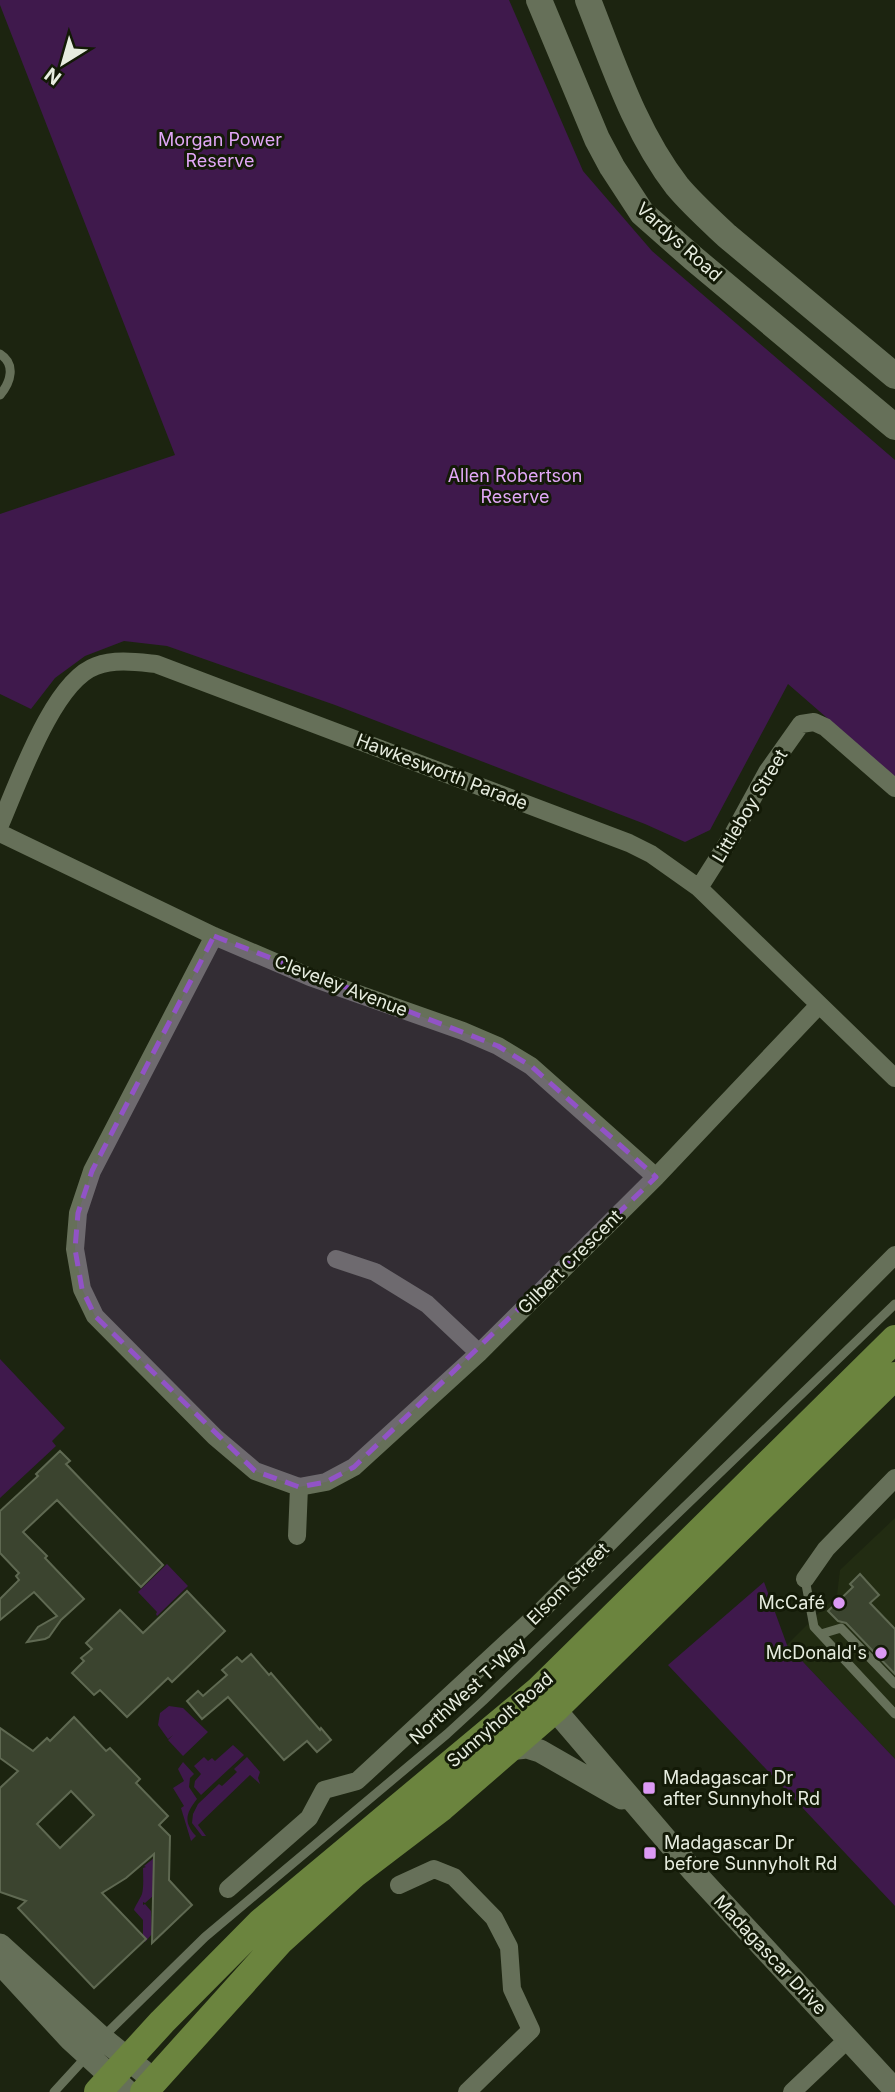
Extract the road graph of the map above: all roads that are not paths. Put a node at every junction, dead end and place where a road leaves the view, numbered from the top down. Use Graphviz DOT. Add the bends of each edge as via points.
graph roads {
  1 [pos="539,0"];
  2 [pos="588,0"];
  3 [pos="0,354"];
  4 [pos="895,376"];
  5 [pos="0,395"];
  6 [pos="895,427"];
  7 [pos="895,788"];
  8 [pos="0,825"];
  9 [pos="0,833"];
  10 [pos="699,888"];
  11 [pos="214,936"];
  12 [pos="819,1005"];
  13 [pos="895,1079"];
  14 [pos="656,1177"];
  15 [pos="895,1255"];
  16 [pos="336,1259"];
  17 [pos="895,1304"];
  18 [pos="479,1353"];
  19 [pos="891,1360"];
  20 [pos="895,1478"];
  21 [pos="299,1487"];
  22 [pos="297,1536"];
  23 [pos="805,1579"];
  24 [pos="821,1634"];
  25 [pos="895,1684"];
  26 [pos="547,1699"];
  27 [pos="895,1714"];
  28 [pos="508,1749"];
  29 [pos="640,1809"];
  30 [pos="399,1885"];
  31 [pos="228,1889"];
  32 [pos="0,1945"];
  33 [pos="0,1963"];
  34 [pos="102,2038"];
  35 [pos="848,2039"];
  36 [pos="87,2055"];
  37 [pos="116,2080"];
  38 [pos="149,2086"];
  39 [pos="895,2090"];
  40 [pos="54,2092"];
  41 [pos="467,2092"];
  42 [pos="792,2092"];
  1 -- 6 [label="main road, Vardys Road" via="597,139 642,212"];
  2 -- 4 [label="main road, Vardys Road" via="646,137 678,187 727,236"];
  3 -- 5 [label="lane" via="10,369"];
  7 -- 10 [label="street, Littleboy Street" via="825,727 814,722 801,724 767,772"];
  8 -- 10 [label="street, Hawkesworth Parade" via="50,712 73,681 95,666 156,664 629,843"];
  9 -- 11 [label="street, Cleveley Avenue"];
  10 -- 12 [label="street, Hawkesworth Parade"];
  11 -- 14 [label="street, Cleveley Avenue" via="310,977 498,1046 531,1066"];
  11 -- 21 [label="street" via="92,1171 78,1213 75,1249 82,1289 95,1316 255,1471"];
  12 -- 13 [label="street, Hawkesworth Parade"];
  12 -- 14 [label="street, Gilbert Crescent"];
  14 -- 18 [label="street, Gilbert Crescent"];
  15 -- 31 [label="street, Elsom Street" via="542,1610 357,1781 324,1790 309,1818"];
  16 -- 18 [label="street" via="375,1272 427,1304"];
  17 -- 34 [label="lane, NorthWest T-Way" via="483,1701 205,1937"];
  18 -- 21 [label="street, Gilbert Crescent" via="354,1466 326,1482"];
  19 -- 26 [label="main road, Sunnyholt Road"];
  20 -- 23 [label="street" via="826,1549"];
  21 -- 22 [label="street"];
  23 -- 24 [label="lane" via="814,1627"];
  24 -- 25 [label="lane" via="841,1629"];
  24 -- 27 [label="lane"];
  26 -- 28 [label="main road, Sunnyholt Road"];
  26 -- 29 [label="street, Madagascar Drive"];
  26 -- 37 [label="main road, Sunnyholt Road" via="260,1923"];
  28 -- 29 [label="street" via="540,1751"];
  28 -- 38 [label="main road, Sunnyholt Road" via="354,1874 281,1940"];
  29 -- 35 [label="street, Madagascar Drive"];
  30 -- 41 [label="street" via="434,1869 454,1877 494,1918 509,1947 512,1989 531,2030"];
  32 -- 34 [label="street"];
  33 -- 36 [label="street"];
  34 -- 36 [label="lane, NorthWest T-Way"];
  34 -- 37 [label="street"];
  35 -- 39 [label="street, Madagascar Drive"];
  35 -- 42 [label="street"];
  36 -- 37 [label="street"];
  36 -- 40 [label="lane, NorthWest T-Way"];
  37 -- 38 [label="street"];
}
